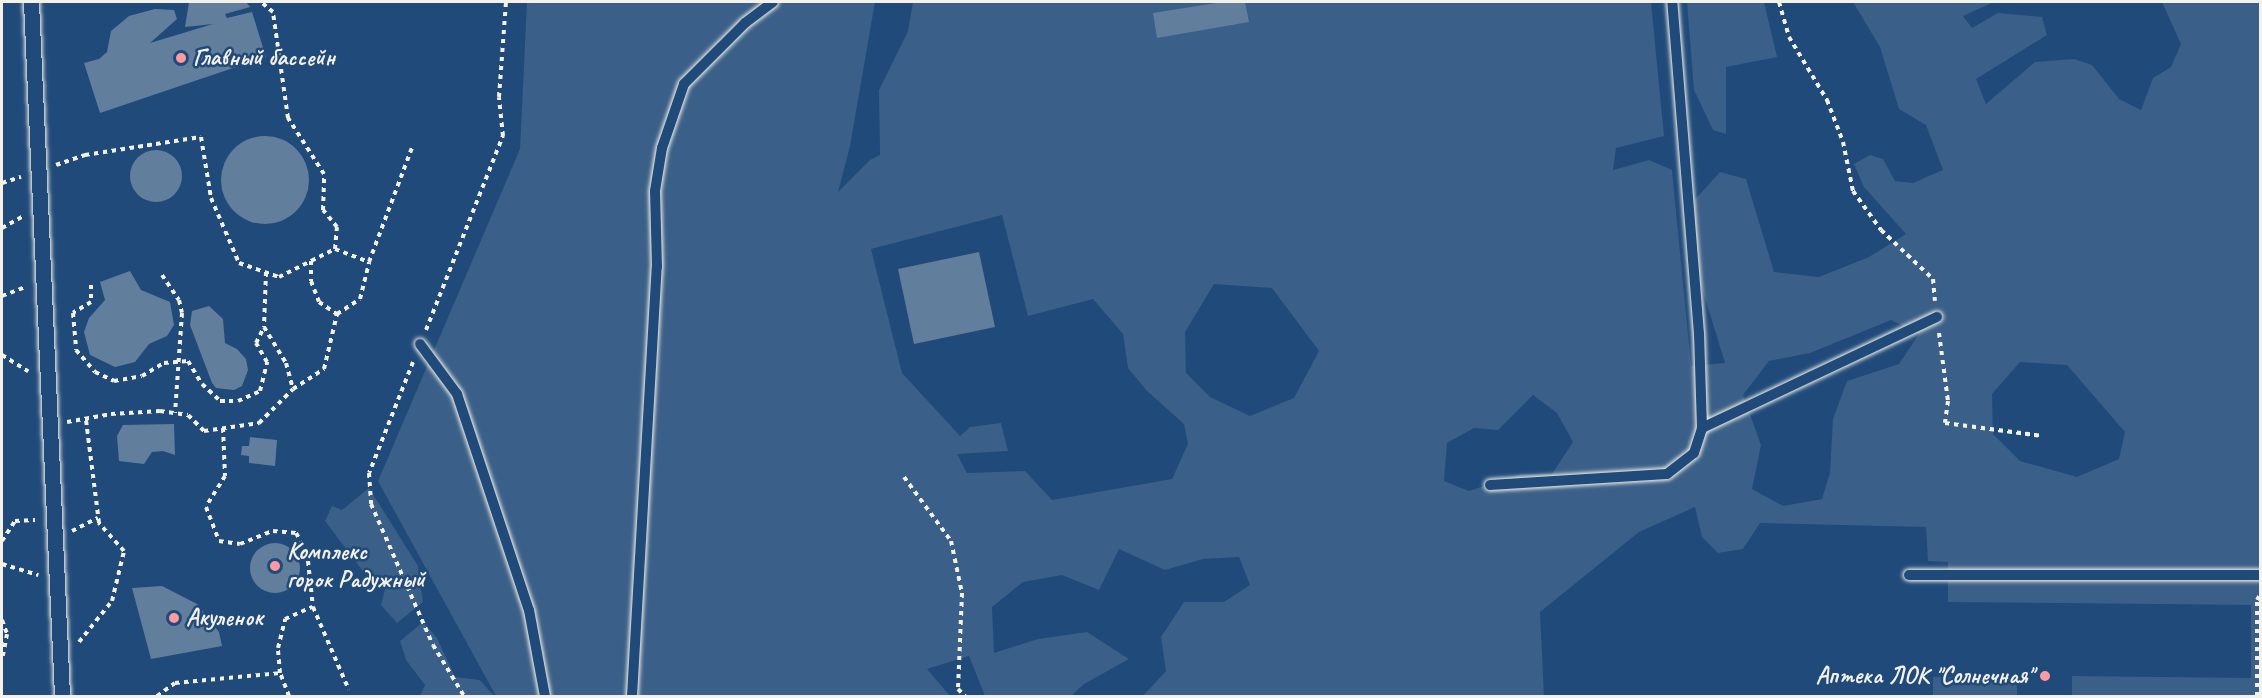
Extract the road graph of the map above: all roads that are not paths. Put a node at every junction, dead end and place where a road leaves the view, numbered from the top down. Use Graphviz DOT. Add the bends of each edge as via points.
graph roads {
  1 [pos="31,2"];
  2 [pos="773,2"];
  3 [pos="1672,2"];
  4 [pos="1937,317"];
  5 [pos="420,344"];
  6 [pos="1702,428"];
  7 [pos="1490,485"];
  8 [pos="1908,574"];
  9 [pos="2260,575"];
  10 [pos="62,696"];
  11 [pos="545,696"];
  12 [pos="632,696"];
  1 -- 10 [label="street"];
  2 -- 12 [label="lane" via="745,23 684,84 662,148 655,191 657,267"];
  3 -- 6 [label="lane" via="1699,334"];
  4 -- 6 [label="lane"];
  5 -- 11 [label="lane" via="457,394 529,610"];
  6 -- 7 [label="lane" via="1694,453 1667,474"];
  8 -- 9 [label="lane"];
}
